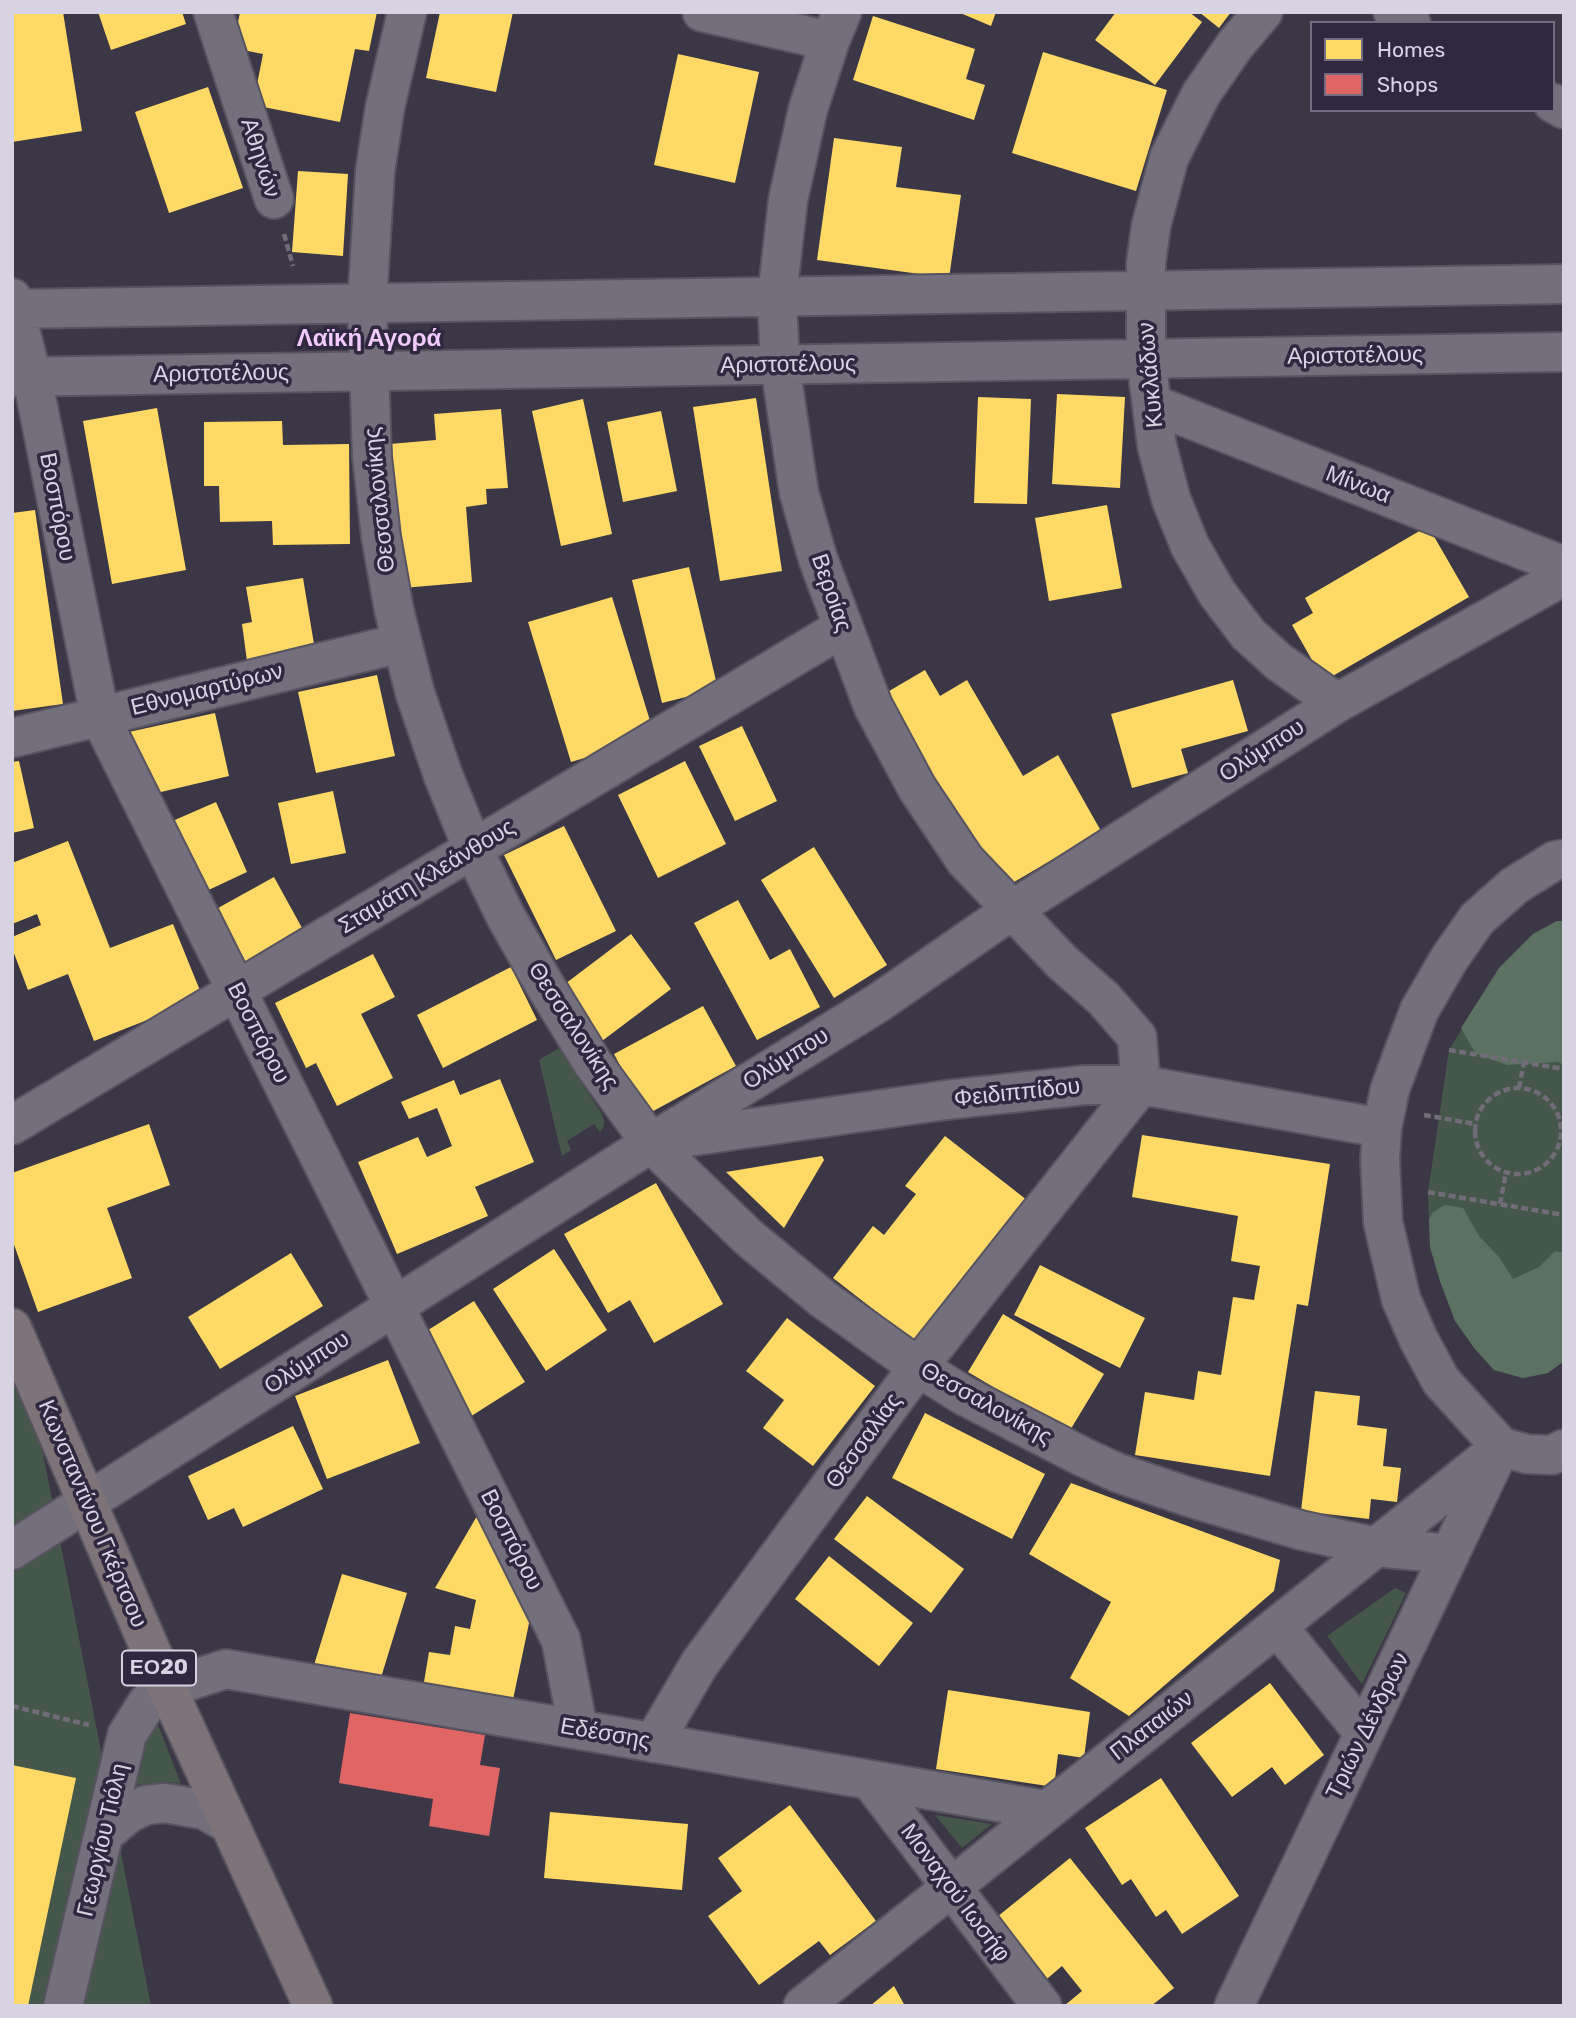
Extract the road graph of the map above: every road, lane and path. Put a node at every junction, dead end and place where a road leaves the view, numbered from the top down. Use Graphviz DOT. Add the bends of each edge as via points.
graph roads {
  1 [pos="213,12"];
  2 [pos="407,12"];
  3 [pos="702,12"];
  4 [pos="1263,12"];
  5 [pos="836,27"];
  6 [pos="274,199"];
  7 [pos="1564,284"];
  8 [pos="1146,291"];
  9 [pos="777,297"];
  10 [pos="367,304"];
  11 [pos="303,305"];
  12 [pos="13,306"];
  13 [pos="1564,352"];
  14 [pos="1146,359"];
  15 [pos="780,365"];
  16 [pos="369,372"];
  17 [pos="22,377"];
  18 [pos="1152,404"];
  19 [pos="1564,566"];
  20 [pos="1564,576"];
  21 [pos="842,628"];
  22 [pos="401,643"];
  23 [pos="1337,703"];
  24 [pos="100,717"];
  25 [pos="12,738"];
  26 [pos="473,849"];
  27 [pos="1564,859"];
  28 [pos="1012,911"];
  29 [pos="236,991"];
  30 [pos="1449,1050"];
  31 [pos="1524,1062"];
  32 [pos="1564,1069"];
  33 [pos="1141,1084"];
  34 [pos="1519,1088"];
  35 [pos="1384,1119"];
  36 [pos="1475,1124"];
  37 [pos="12,1125"];
  38 [pos="1562,1140"];
  39 [pos="651,1143"];
  40 [pos="1506,1173"];
  41 [pos="1429,1192"];
  42 [pos="1500,1204"];
  43 [pos="1564,1215"];
  44 [pos="394,1307"];
  45 [pos="12,1328"];
  46 [pos="918,1367"];
  47 [pos="1501,1447"];
  48 [pos="1564,1449"];
  49 [pos="88,1504"];
  50 [pos="1376,1547"];
  51 [pos="12,1550"];
  52 [pos="1450,1554"];
  53 [pos="1277,1626"];
  54 [pos="167,1688"];
  55 [pos="12,1706"];
  56 [pos="578,1730"];
  57 [pos="1364,1734"];
  58 [pos="127,1735"];
  59 [pos="653,1743"];
  60 [pos="870,1780"];
  61 [pos="1045,1810"];
  62 [pos="229,1824"];
  63 [pos="105,1833"];
  64 [pos="950,1888"];
  65 [pos="63,2006"];
  66 [pos="313,2006"];
  67 [pos="803,2006"];
  68 [pos="1042,2006"];
  69 [pos="1234,2006"];
  1 -- 6 [label="street, Αθηνών"];
  2 -- 10 [label="street, Θεσσαλονίκης" via="384,107 375,172"];
  3 -- 5 [label="street"];
  4 -- 8 [label="street, Κυκλάδων" via="1201,94 1169,158 1151,226"];
  5 -- 9 [label="street, Βεροίας" via="808,110 788,200"];
  6 -- 11 [label="path, Αθηνών"];
  7 -- 8 [label="street"];
  8 -- 9 [label="street"];
  8 -- 14 [label="street, Κυκλάδων"];
  9 -- 10 [label="street"];
  9 -- 15 [label="street, Βεροίας"];
  10 -- 11 [label="street"];
  10 -- 16 [label="street, Θεσσαλονίκης"];
  11 -- 12 [label="street"];
  12 -- 17 [label="street, Βοσπόρου"];
  13 -- 14 [label="street, Αριστοτέλους"];
  14 -- 15 [label="street, Αριστοτέλους"];
  14 -- 18 [label="street, Κυκλάδων"];
  15 -- 16 [label="street, Αριστοτέλους"];
  15 -- 21 [label="street, Βεροίας" via="799,493"];
  16 -- 17 [label="street, Αριστοτέλους"];
  16 -- 22 [label="street, Θεσσαλονίκης" via="381,537"];
  17 -- 24 [label="street, Βοσπόρου"];
  18 -- 19 [label="street, Μίνωα"];
  18 -- 23 [label="street, Κυκλάδων" via="1171,499 1190,546 1217,593 1248,634"];
  20 -- 23 [label="street, Ολύμπου"];
  21 -- 26 [label="street, Σταμάτη Κλεάνθους"];
  21 -- 28 [label="street, Βεροίας" via="873,706 917,788 965,860"];
  22 -- 24 [label="street, Εθνομαρτύρων"];
  22 -- 26 [label="street, Θεσσαλονίκης" via="443,775"];
  23 -- 28 [label="street, Ολύμπου"];
  24 -- 25 [label="street, Εθνομαρτύρων"];
  24 -- 29 [label="street, Βοσπόρου"];
  26 -- 29 [label="street, Σταμάτη Κλεάνθους"];
  26 -- 39 [label="street, Θεσσαλονίκης" via="543,982 592,1062"];
  27 -- 35 [label="street" via="1514,886 1477,919 1449,959 1419,1011 1390,1089"];
  28 -- 33 [label="street, Βεροίας" via="1137,1037"];
  28 -- 39 [label="street, Ολύμπου" via="878,1003"];
  29 -- 37 [label="street, Σταμάτη Κλεάνθους"];
  29 -- 44 [label="street, Βοσπόρου"];
  30 -- 31 [label="path"];
  31 -- 32 [label="path"];
  31 -- 34 [label="path"];
  33 -- 35 [label="street, Φειδιππίδου"];
  33 -- 39 [label="street, Φειδιππίδου" via="1016,1091"];
  33 -- 46 [label="street, Θεσσαλίας"];
  34 -- 36 [label="path" via="1490,1098"];
  34 -- 38 [label="path" via="1546,1099 1558,1118"];
  35 -- 36 [label="path"];
  35 -- 47 [label="street" via="1380,1159 1383,1222 1401,1299 1441,1381"];
  36 -- 40 [label="path" via="1481,1154"];
  38 -- 40 [label="path" via="1546,1164 1533,1172"];
  39 -- 44 [label="street, Ολύμπου"];
  39 -- 46 [label="street, Θεσσαλονίκης" via="748,1237 823,1299"];
  40 -- 42 [label="path"];
  41 -- 42 [label="path"];
  42 -- 43 [label="path"];
  44 -- 49 [label="street, Ολύμπου"];
  44 -- 56 [label="street, Βοσπόρου" via="561,1640"];
  45 -- 49 [label="main road, Κωνσταντίνου Γκέρτσου / ΕΟ20"];
  46 -- 50 [label="street, Θεσσαλονίκης" via="1023,1427 1118,1473 1274,1522"];
  46 -- 59 [label="street, Θεσσαλίας" via="700,1663"];
  47 -- 48 [label="street" via="1552,1455"];
  47 -- 50 [label="street, Πλαταιών"];
  47 -- 52 [label="street, Τριών Δένδρων"];
  49 -- 51 [label="street, Ολύμπου"];
  49 -- 54 [label="main road, Κωνσταντίνου Γκέρτσου / ΕΟ20"];
  50 -- 52 [label="street, Θεσσαλονίκης"];
  50 -- 53 [label="street, Πλαταιών"];
  52 -- 57 [label="street, Τριών Δένδρων"];
  53 -- 57 [label="street"];
  53 -- 61 [label="street, Πλαταιών"];
  54 -- 56 [label="street, Εδέσσης" via="226,1669"];
  54 -- 58 [label="street, Γεωργίου Τιόλη" via="147,1703"];
  54 -- 62 [label="main road, Κωνσταντίνου Γκέρτσου / ΕΟ20"];
  55 -- 58 [label="path"];
  56 -- 59 [label="street, Εδέσσης"];
  57 -- 69 [label="street, Τριών Δένδρων"];
  58 -- 63 [label="street, Γεωργίου Τιόλη"];
  59 -- 60 [label="street, Εδέσσης"];
  60 -- 61 [label="street, Εδέσσης"];
  60 -- 64 [label="street, Μοναχού Ιωσήφ"];
  61 -- 64 [label="street, Πλαταιών"];
  62 -- 63 [label="street" via="205,1810 165,1803 129,1813"];
  62 -- 66 [label="main road, Κωνσταντίνου Γκέρτσου / ΕΟ20"];
  63 -- 65 [label="street, Γεωργίου Τιόλη"];
  64 -- 67 [label="street, Πλαταιών"];
  64 -- 68 [label="street, Μοναχού Ιωσήφ"];
}
